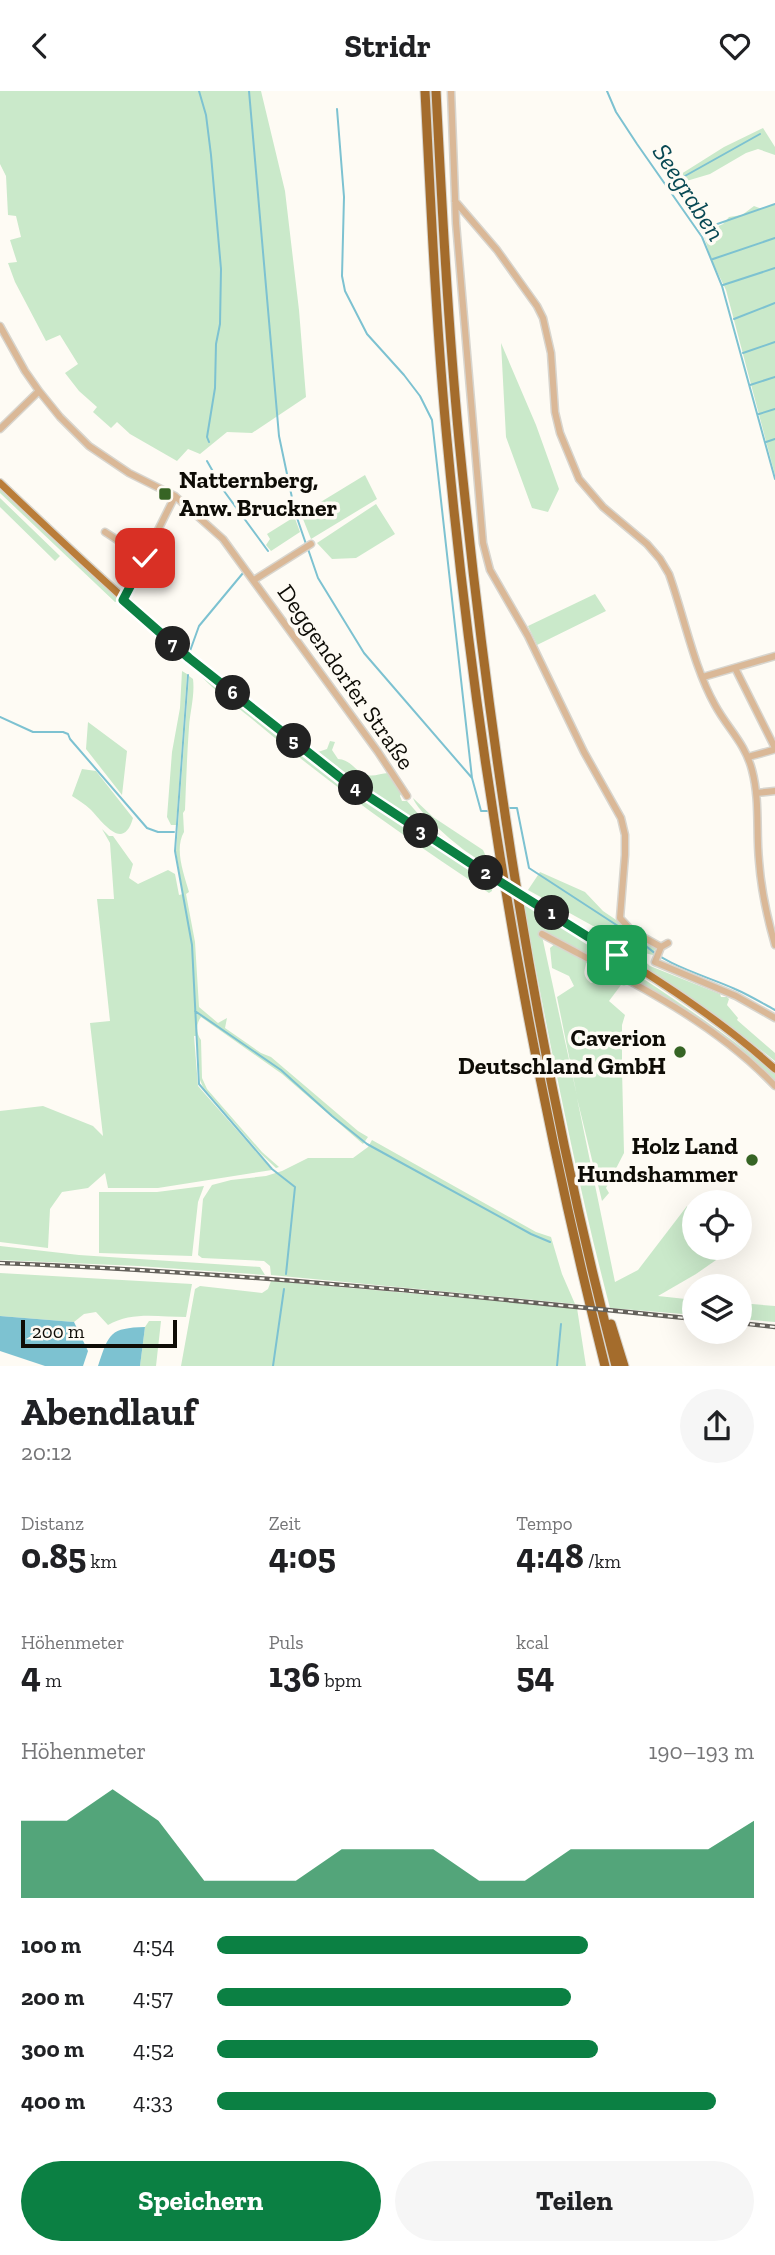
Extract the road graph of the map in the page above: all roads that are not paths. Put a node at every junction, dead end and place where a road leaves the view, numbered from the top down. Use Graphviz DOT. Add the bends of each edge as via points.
graph roads {
  1 [pos="425,91"];
  2 [pos="436,91"];
  3 [pos="451,91"];
  4 [pos="455,201"];
  5 [pos="0,326"];
  6 [pos="39,391"];
  7 [pos="0,429"];
  8 [pos="0,483"];
  9 [pos="175,496"];
  10 [pos="106,531"];
  11 [pos="308,545"];
  12 [pos="145,558"];
  13 [pos="254,580"];
  14 [pos="123,600"];
  15 [pos="775,656"];
  16 [pos="735,668"];
  17 [pos="703,677"];
  18 [pos="748,757"];
  19 [pos="775,791"];
  20 [pos="757,793"];
  21 [pos="407,796"];
  22 [pos="771,918"];
  23 [pos="542,934"];
  24 [pos="775,944"];
  25 [pos="775,1018"];
  26 [pos="775,1069"];
  27 [pos="775,1086"];
  28 [pos="594,1277"];
  29 [pos="604,1365"];
  30 [pos="616,1366"];
  31 [pos="624,1366"];
  1 -- 29 [label="highway" via="435,287 465,607 526,1004"];
  2 -- 28 [label="highway" via="459,439 477,604 538,1013"];
  3 -- 4 [label="street"];
  4 -- 17 [label="street" via="537,306 548,336 555,412 569,459 591,494 660,559"];
  4 -- 25 [label="street" via="483,543 490,569 621,818 625,855 620,918 661,950 654,961"];
  5 -- 6 [label="street, Deggendorfer Straße"];
  6 -- 7 [label="street"];
  6 -- 9 [label="street, Deggendorfer Straße" via="89,446"];
  8 -- 14 [label="main road"];
  9 -- 12 [label="street"];
  9 -- 13 [label="street, Deggendorfer Straße" via="223,539"];
  10 -- 12 [label="street"];
  11 -- 13 [label="street, Deggendorfer Straße"];
  12 -- 14 [label="street"];
  13 -- 21 [label="street, Deggendorfer Straße"];
  14 -- 26 [label="main road, bridge" via="342,779 677,993"];
  15 -- 16 [label="street"];
  16 -- 17 [label="street"];
  16 -- 18 [label="street" via="775,748"];
  17 -- 18 [label="street"];
  18 -- 20 [label="street"];
  19 -- 20 [label="street"];
  20 -- 22 [label="street" via="759,861"];
  22 -- 24 [label="street"];
  23 -- 27 [label="street" via="680,1010 752,1063"];
  28 -- 30 [label="highway"];
  28 -- 31 [label="highway"];
}
